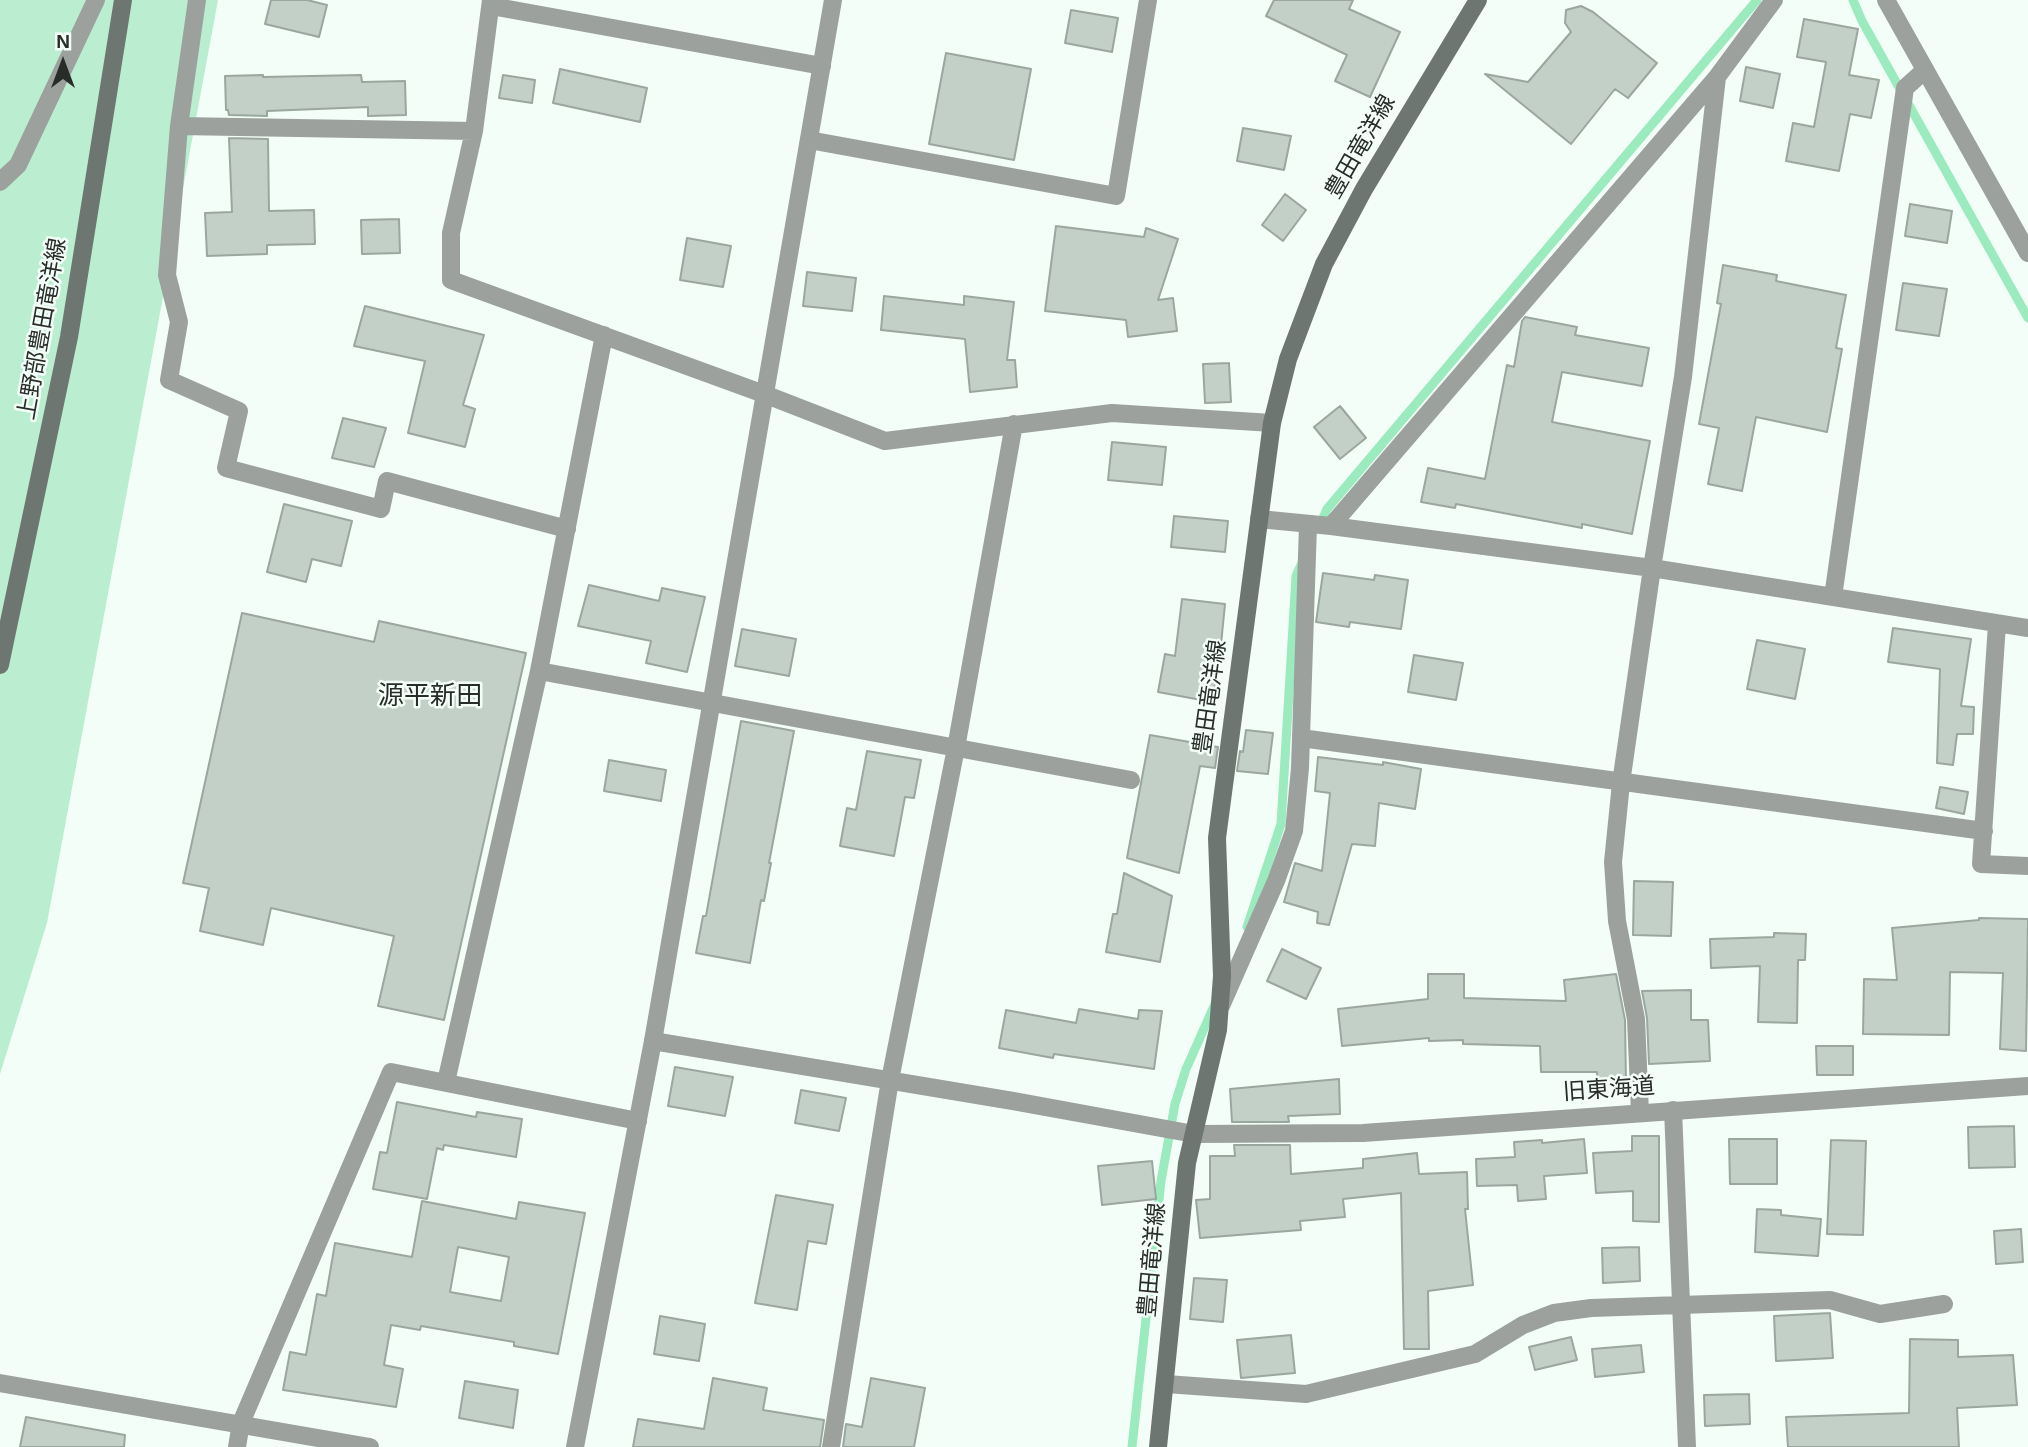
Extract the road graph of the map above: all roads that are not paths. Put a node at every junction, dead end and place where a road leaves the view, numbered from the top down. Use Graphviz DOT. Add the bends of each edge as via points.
graph roads {
  1 [pos="96,0"];
  2 [pos="123,0"];
  3 [pos="197,0"];
  4 [pos="834,0"];
  5 [pos="1149,0"];
  6 [pos="1478,0"];
  7 [pos="1773,0"];
  8 [pos="1886,0"];
  9 [pos="491,3"];
  10 [pos="822,66"];
  11 [pos="1925,70"];
  12 [pos="1717,77"];
  13 [pos="179,126"];
  14 [pos="474,131"];
  15 [pos="809,140"];
  16 [pos="0,182"];
  17 [pos="2028,253"];
  18 [pos="604,335"];
  19 [pos="764,394"];
  20 [pos="1272,423"];
  21 [pos="1014,424"];
  22 [pos="1259,519"];
  23 [pos="1308,525"];
  24 [pos="1331,526"];
  25 [pos="567,529"];
  26 [pos="1652,568"];
  27 [pos="1833,597"];
  28 [pos="1997,624"];
  29 [pos="2028,628"];
  30 [pos="0,665"];
  31 [pos="539,671"];
  32 [pos="711,703"];
  33 [pos="1301,738"];
  34 [pos="956,748"];
  35 [pos="1131,780"];
  36 [pos="1621,783"];
  37 [pos="1984,831"];
  38 [pos="2028,866"];
  39 [pos="1220,1007"];
  40 [pos="653,1041"];
  41 [pos="890,1080"];
  42 [pos="446,1082"];
  43 [pos="2028,1086"];
  44 [pos="1673,1110"];
  45 [pos="1640,1113"];
  46 [pos="638,1121"];
  47 [pos="1194,1134"];
  48 [pos="1681,1304"];
  49 [pos="1944,1304"];
  50 [pos="0,1383"];
  51 [pos="1166,1384"];
  52 [pos="242,1423"];
  53 [pos="237,1447"];
  54 [pos="370,1447"];
  55 [pos="575,1447"];
  56 [pos="831,1447"];
  57 [pos="1158,1447"];
  58 [pos="1688,1447"];
  1 -- 16 [label="street" via="18,165"];
  2 -- 30 [label="main road, 上野部豊田竜洋線" via="69,337"];
  3 -- 13 [label="street"];
  4 -- 10 [label="street"];
  5 -- 15 [label="street" via="1116,196"];
  6 -- 20 [label="main road, 豊田竜洋線" via="1324,264 1288,359"];
  7 -- 12 [label="street"];
  8 -- 11 [label="street"];
  9 -- 10 [label="street"];
  9 -- 14 [label="street"];
  10 -- 15 [label="street"];
  11 -- 17 [label="street"];
  11 -- 27 [label="street" via="1905,88"];
  12 -- 24 [label="street"];
  12 -- 26 [label="street" via="1684,377"];
  13 -- 14 [label="street"];
  13 -- 25 [label="street" via="167,275 179,322 169,380 239,411 226,468 381,509 387,481"];
  14 -- 18 [label="street" via="451,233 451,280"];
  15 -- 19 [label="street"];
  18 -- 19 [label="street"];
  18 -- 25 [label="street"];
  19 -- 21 [label="street" via="885,441"];
  19 -- 32 [label="street"];
  20 -- 21 [label="street" via="1112,413"];
  20 -- 22 [label="main road, 豊田竜洋線"];
  21 -- 34 [label="street"];
  22 -- 23 [label="street"];
  22 -- 39 [label="main road, 豊田竜洋線" via="1217,838"];
  23 -- 24 [label="street"];
  23 -- 33 [label="street"];
  24 -- 26 [label="street"];
  25 -- 31 [label="street"];
  26 -- 27 [label="street"];
  26 -- 36 [label="street"];
  27 -- 28 [label="street"];
  28 -- 29 [label="street"];
  28 -- 37 [label="street"];
  31 -- 32 [label="street"];
  31 -- 42 [label="street"];
  32 -- 34 [label="street"];
  32 -- 40 [label="street"];
  33 -- 36 [label="street"];
  33 -- 39 [label="street" via="1294,831"];
  34 -- 35 [label="street"];
  34 -- 41 [label="street"];
  36 -- 37 [label="street"];
  36 -- 45 [label="street" via="1613,862 1617,921 1636,1019"];
  37 -- 38 [label="street" via="1981,864"];
  39 -- 47 [label="main road, 豊田竜洋線"];
  40 -- 41 [label="street, 旧東海道"];
  40 -- 46 [label="street"];
  41 -- 47 [label="street, 旧東海道"];
  41 -- 56 [label="street"];
  42 -- 46 [label="street"];
  42 -- 52 [label="street" via="391,1072"];
  43 -- 44 [label="street, 旧東海道"];
  44 -- 45 [label="street, 旧東海道"];
  44 -- 48 [label="street"];
  45 -- 47 [label="street, 旧東海道" via="1363,1133"];
  46 -- 55 [label="street"];
  47 -- 51 [label="main road, 豊田竜洋線" via="1187,1163"];
  48 -- 49 [label="street" via="1830,1300 1880,1314"];
  48 -- 51 [label="street" via="1554,1313 1523,1325 1475,1354 1306,1394"];
  48 -- 58 [label="street"];
  50 -- 52 [label="street"];
  51 -- 57 [label="main road, 豊田竜洋線"];
  52 -- 53 [label="street"];
  52 -- 54 [label="street"];
}
